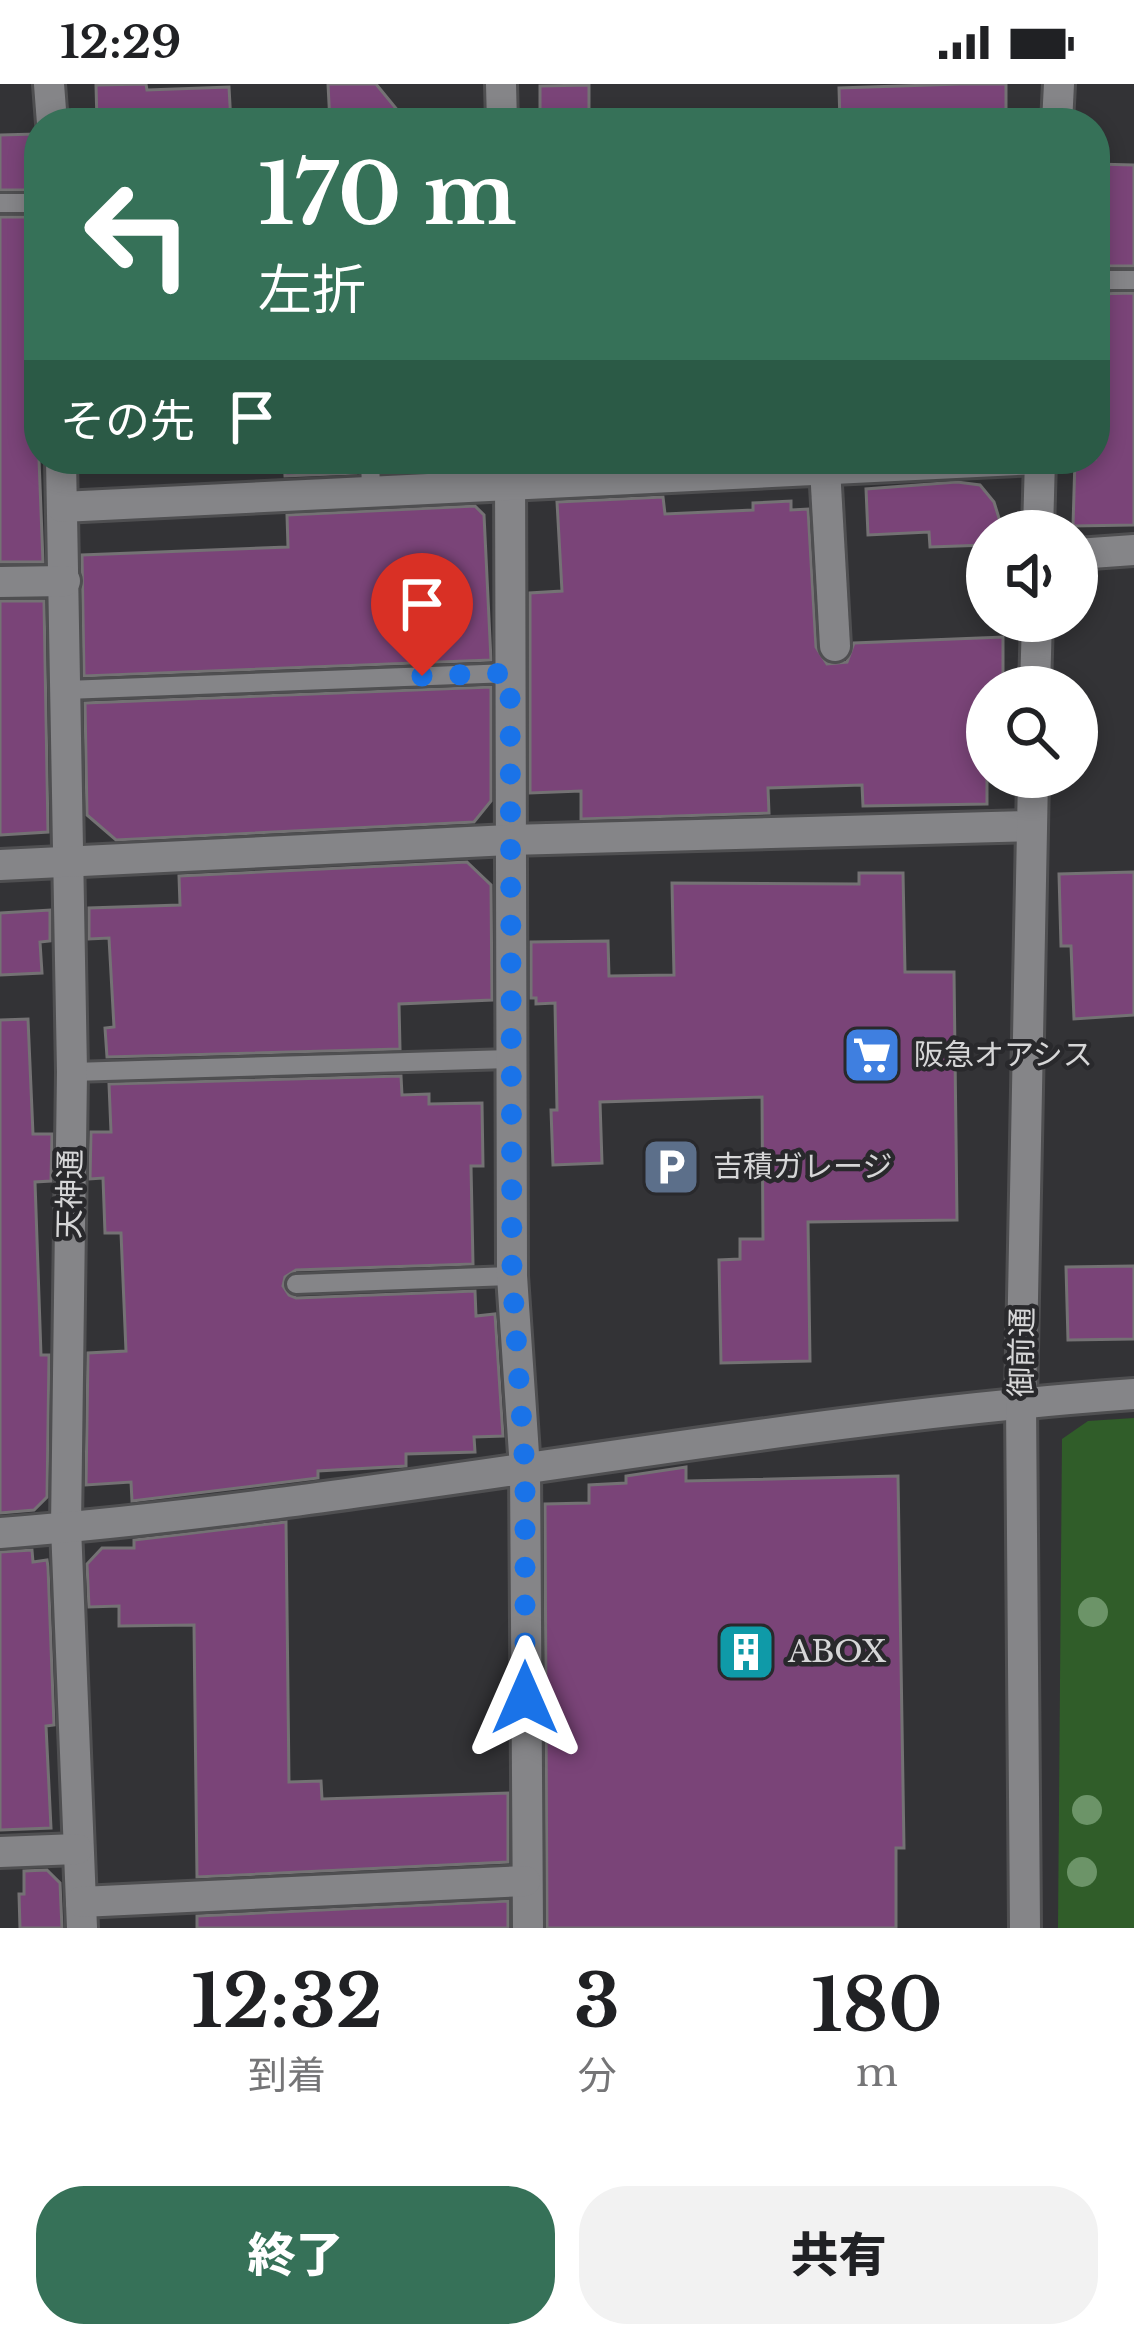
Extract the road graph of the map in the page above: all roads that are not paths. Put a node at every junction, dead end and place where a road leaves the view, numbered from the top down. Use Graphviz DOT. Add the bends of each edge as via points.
graph roads {
  1 [pos="62,474"];
  2 [pos="370,474"];
  3 [pos="488,474"];
  4 [pos="510,474"];
  5 [pos="825,474"];
  6 [pos="1038,474"];
  7 [pos="371,490"];
  8 [pos="62,507"];
  9 [pos="1038,510"];
  10 [pos="1134,550"];
  11 [pos="1098,553"];
  12 [pos="65,580"];
  13 [pos="0,582"];
  14 [pos="835,646"];
  15 [pos="510,673"];
  16 [pos="66,690"];
  17 [pos="1034,798"];
  18 [pos="1033,826"];
  19 [pos="509,840"];
  20 [pos="68,862"];
  21 [pos="0,865"];
  22 [pos="510,1059"];
  23 [pos="72,1072"];
  24 [pos="512,1276"];
  25 [pos="296,1284"];
  26 [pos="1134,1394"];
  27 [pos="1022,1402"];
  28 [pos="525,1469"];
  29 [pos="66,1527"];
  30 [pos="0,1532"];
  31 [pos="77,1849"];
  32 [pos="0,1852"];
  33 [pos="525,1881"];
  34 [pos="82,1915"];
  35 [pos="527,1928"];
  36 [pos="1025,1928"];
  1 -- 8 [label="street, 天神通"];
  2 -- 7 [label="lane"];
  3 -- 7 [label="street"];
  4 -- 15 [label="street"];
  5 -- 14 [label="street"];
  6 -- 9 [label="street"];
  7 -- 8 [label="street"];
  8 -- 12 [label="street, 天神通"];
  10 -- 11 [label="street"];
  12 -- 13 [label="street"];
  12 -- 16 [label="street, 天神通"];
  15 -- 16 [label="lane"];
  15 -- 19 [label="street"];
  16 -- 20 [label="street, 天神通"];
  17 -- 18 [label="street, 御前通"];
  18 -- 19 [label="street"];
  18 -- 27 [label="street, 御前通"];
  19 -- 20 [label="street"];
  19 -- 22 [label="street"];
  20 -- 21 [label="street"];
  20 -- 23 [label="street, 天神通"];
  22 -- 23 [label="lane"];
  22 -- 24 [label="street"];
  23 -- 29 [label="street, 天神通"];
  24 -- 25 [label="lane"];
  24 -- 28 [label="street"];
  26 -- 27 [label="street"];
  27 -- 28 [label="street"];
  27 -- 36 [label="street, 御前通"];
  28 -- 29 [label="street"];
  28 -- 33 [label="street"];
  29 -- 30 [label="street"];
  29 -- 31 [label="street, 天神通"];
  31 -- 32 [label="street"];
  31 -- 34 [label="street, 天神通"];
  33 -- 34 [label="street"];
  33 -- 35 [label="street"];
}
